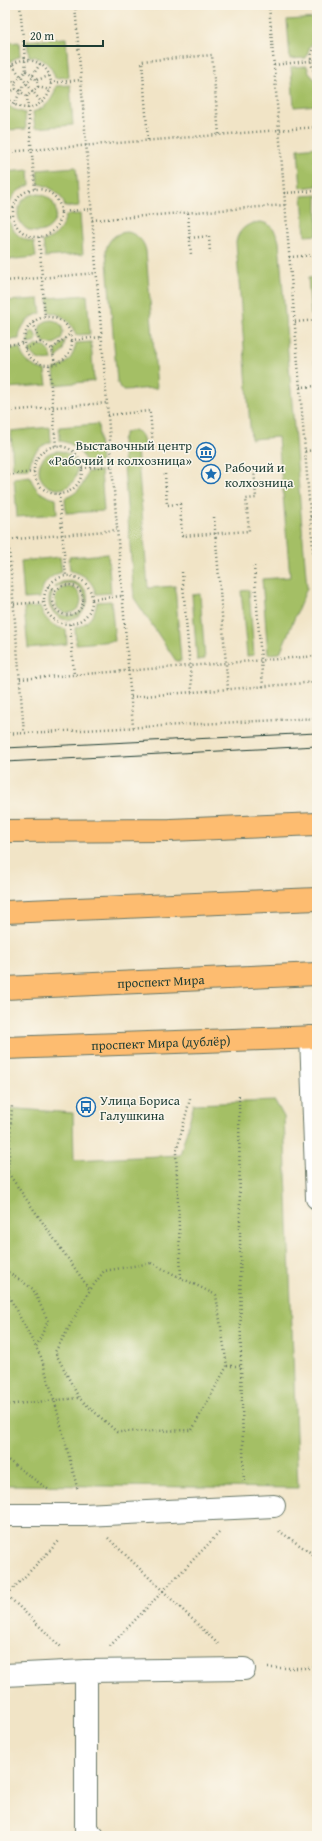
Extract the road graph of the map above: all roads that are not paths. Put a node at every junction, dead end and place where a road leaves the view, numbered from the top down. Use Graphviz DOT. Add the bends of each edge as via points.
graph roads {
  1 [pos="317,824"];
  2 [pos="30,830"];
  3 [pos="5,831"];
  4 [pos="5,837"];
  5 [pos="317,899"];
  6 [pos="5,912"];
  7 [pos="317,974"];
  8 [pos="5,988"];
  9 [pos="314,1037"];
  10 [pos="5,1039"];
  11 [pos="40,1046"];
  12 [pos="5,1048"];
  13 [pos="317,1198"];
  14 [pos="274,1506"];
  15 [pos="5,1515"];
  16 [pos="244,1669"];
  17 [pos="86,1671"];
  18 [pos="5,1675"];
  19 [pos="93,1836"];
  1 -- 2 [label="main road" via="170,830"];
  2 -- 3 [label="main road"];
  2 -- 4 [label="main road"];
  5 -- 6 [label="main road"];
  7 -- 8 [label="main road, проспект Мира"];
  9 -- 11 [label="main road, проспект Мира (дублёр)"];
  9 -- 13 [label="street"];
  10 -- 11 [label="main road"];
  11 -- 12 [label="main road, проспект Мира (дублёр)"];
  14 -- 15 [label="street" via="84,1515"];
  16 -- 17 [label="street"];
  17 -- 18 [label="street"];
  17 -- 19 [label="street" via="86,1830"];
}
